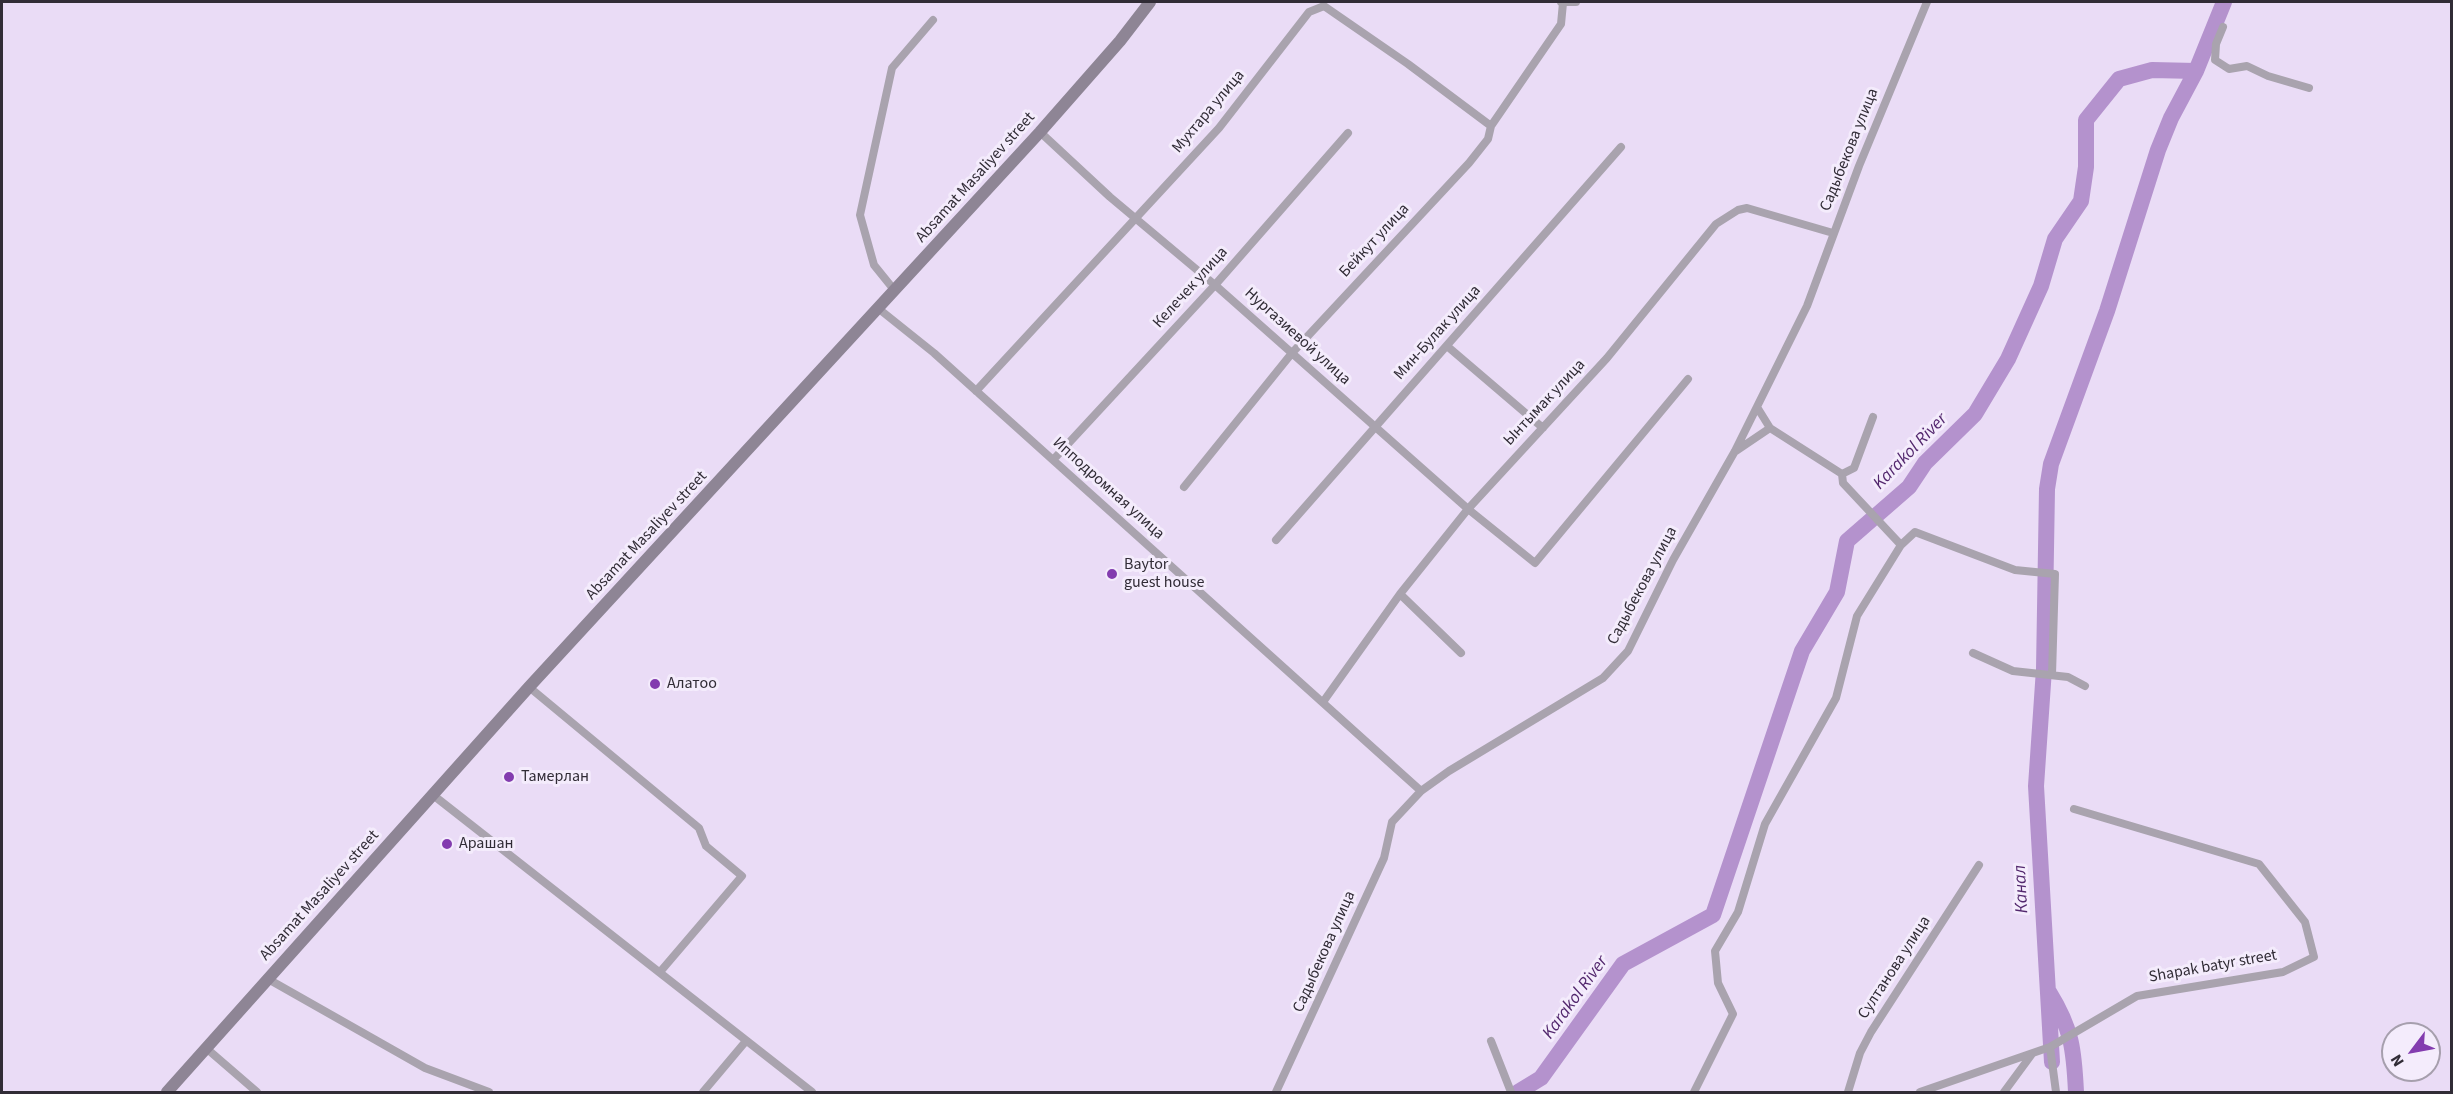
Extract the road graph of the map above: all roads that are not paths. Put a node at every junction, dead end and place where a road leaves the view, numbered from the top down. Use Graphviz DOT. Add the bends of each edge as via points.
graph roads {
  1 [pos="1150,2"];
  2 [pos="1562,2"];
  3 [pos="1576,2"];
  4 [pos="1928,2"];
  5 [pos="933,20"];
  6 [pos="2223,27"];
  7 [pos="2309,88"];
  8 [pos="1491,126"];
  9 [pos="1040,132"];
  10 [pos="1348,133"];
  11 [pos="1621,147"];
  12 [pos="1136,217"];
  13 [pos="1833,233"];
  14 [pos="1215,285"];
  15 [pos="895,291"];
  16 [pos="879,309"];
  17 [pos="1447,346"];
  18 [pos="1292,353"];
  19 [pos="1688,379"];
  20 [pos="976,391"];
  21 [pos="1757,407"];
  22 [pos="1872,417"];
  23 [pos="1374,426"];
  24 [pos="1543,428"];
  25 [pos="1770,428"];
  26 [pos="1735,451"];
  27 [pos="1053,460"];
  28 [pos="1842,474"];
  29 [pos="1184,487"];
  30 [pos="1468,509"];
  31 [pos="1276,540"];
  32 [pos="1901,544"];
  33 [pos="1400,594"];
  34 [pos="1461,653"];
  35 [pos="1973,653"];
  36 [pos="2051,675"];
  37 [pos="2085,686"];
  38 [pos="529,687"];
  39 [pos="1323,702"];
  40 [pos="1421,792"];
  41 [pos="433,795"];
  42 [pos="2074,809"];
  43 [pos="1979,865"];
  44 [pos="660,972"];
  45 [pos="268,979"];
  46 [pos="746,1041"];
  47 [pos="1491,1041"];
  48 [pos="2050,1047"];
  49 [pos="206,1048"];
  50 [pos="2032,1053"];
  51 [pos="167,1092"];
  52 [pos="257,1092"];
  53 [pos="489,1092"];
  54 [pos="704,1092"];
  55 [pos="812,1092"];
  56 [pos="1276,1092"];
  57 [pos="1511,1092"];
  58 [pos="1694,1092"];
  59 [pos="1848,1092"];
  60 [pos="1920,1092"];
  61 [pos="2004,1092"];
  62 [pos="2056,1092"];
  1 -- 9 [label="street, Absamat Masaliyev street"];
  2 -- 3 [label="street"];
  2 -- 8 [label="street, Бейкут улица" via="1561,24"];
  4 -- 13 [label="street, Садыбекова улица"];
  5 -- 15 [label="street" via="892,68 860,215 874,265"];
  6 -- 7 [label="street" via="2216,44 2216,60 2229,69 2247,66"];
  8 -- 12 [label="street, Мухтара улица" via="1324,6 1309,12 1219,128"];
  8 -- 18 [label="street, Бейкут улица" via="1488,139 1470,163"];
  9 -- 12 [label="street, Нургазиевой улица"];
  9 -- 15 [label="street, Absamat Masaliyev street"];
  10 -- 14 [label="street, Келечек улица"];
  11 -- 17 [label="street, Мин-Булак улица"];
  12 -- 14 [label="street, Нургазиевой улица"];
  12 -- 20 [label="street, Мухтара улица"];
  13 -- 21 [label="street, Садыбекова улица" via="1807,306"];
  13 -- 24 [label="street, Ынтымак улица" via="1747,208 1716,224"];
  14 -- 18 [label="street, Нургазиевой улица"];
  14 -- 27 [label="street, Келечек улица"];
  15 -- 16 [label="street, Absamat Masaliyev street"];
  16 -- 20 [label="street, Ипподромная улица"];
  16 -- 38 [label="street, Absamat Masaliyev street"];
  17 -- 23 [label="street, Мин-Булак улица"];
  17 -- 24 [label="street"];
  18 -- 23 [label="street, Нургазиевой улица"];
  18 -- 29 [label="street, Бейкут улица"];
  19 -- 30 [label="street, Нургазиевой улица" via="1535,563"];
  20 -- 27 [label="street, Ипподромная улица"];
  21 -- 25 [label="street"];
  21 -- 26 [label="street, Садыбекова улица"];
  22 -- 28 [label="street" via="1854,468"];
  23 -- 30 [label="street, Нургазиевой улица"];
  23 -- 31 [label="street, Мин-Булак улица"];
  24 -- 30 [label="street, Ынтымак улица"];
  25 -- 26 [label="street"];
  25 -- 28 [label="street"];
  26 -- 40 [label="street, Садыбекова улица" via="1673,560 1628,651 1603,678"];
  27 -- 39 [label="street, Ипподромная улица"];
  28 -- 32 [label="street" via="1843,483"];
  30 -- 33 [label="street, Ынтымак улица"];
  32 -- 36 [label="street" via="1915,532 2015,570 2055,574"];
  32 -- 58 [label="street" via="1857,616 1836,698 1765,824 1738,912 1715,951 1718,983 1733,1014"];
  33 -- 34 [label="street"];
  33 -- 39 [label="street, Ынтымак улица"];
  35 -- 36 [label="street" via="2013,671"];
  36 -- 37 [label="street" via="2068,677"];
  38 -- 41 [label="street, Absamat Masaliyev street"];
  38 -- 44 [label="street" via="699,828 706,846 742,876"];
  39 -- 40 [label="street, Ипподромная улица"];
  40 -- 56 [label="street, Садыбекова улица" via="1392,822 1384,858"];
  41 -- 44 [label="street"];
  41 -- 45 [label="street, Absamat Masaliyev street"];
  42 -- 48 [label="street, Shapak batyr street" via="2259,864 2305,922 2314,957 2283,972 2137,996"];
  43 -- 59 [label="street, Султанова улица" via="1871,1032"];
  44 -- 46 [label="street"];
  45 -- 49 [label="street, Absamat Masaliyev street"];
  45 -- 53 [label="street" via="425,1068"];
  46 -- 54 [label="street"];
  46 -- 55 [label="street"];
  47 -- 57 [label="street"];
  48 -- 50 [label="street, Shapak batyr street"];
  48 -- 62 [label="street"];
  49 -- 51 [label="street, Absamat Masaliyev street"];
  49 -- 52 [label="street"];
  50 -- 60 [label="street, Shapak batyr street"];
  50 -- 61 [label="street"];
}
